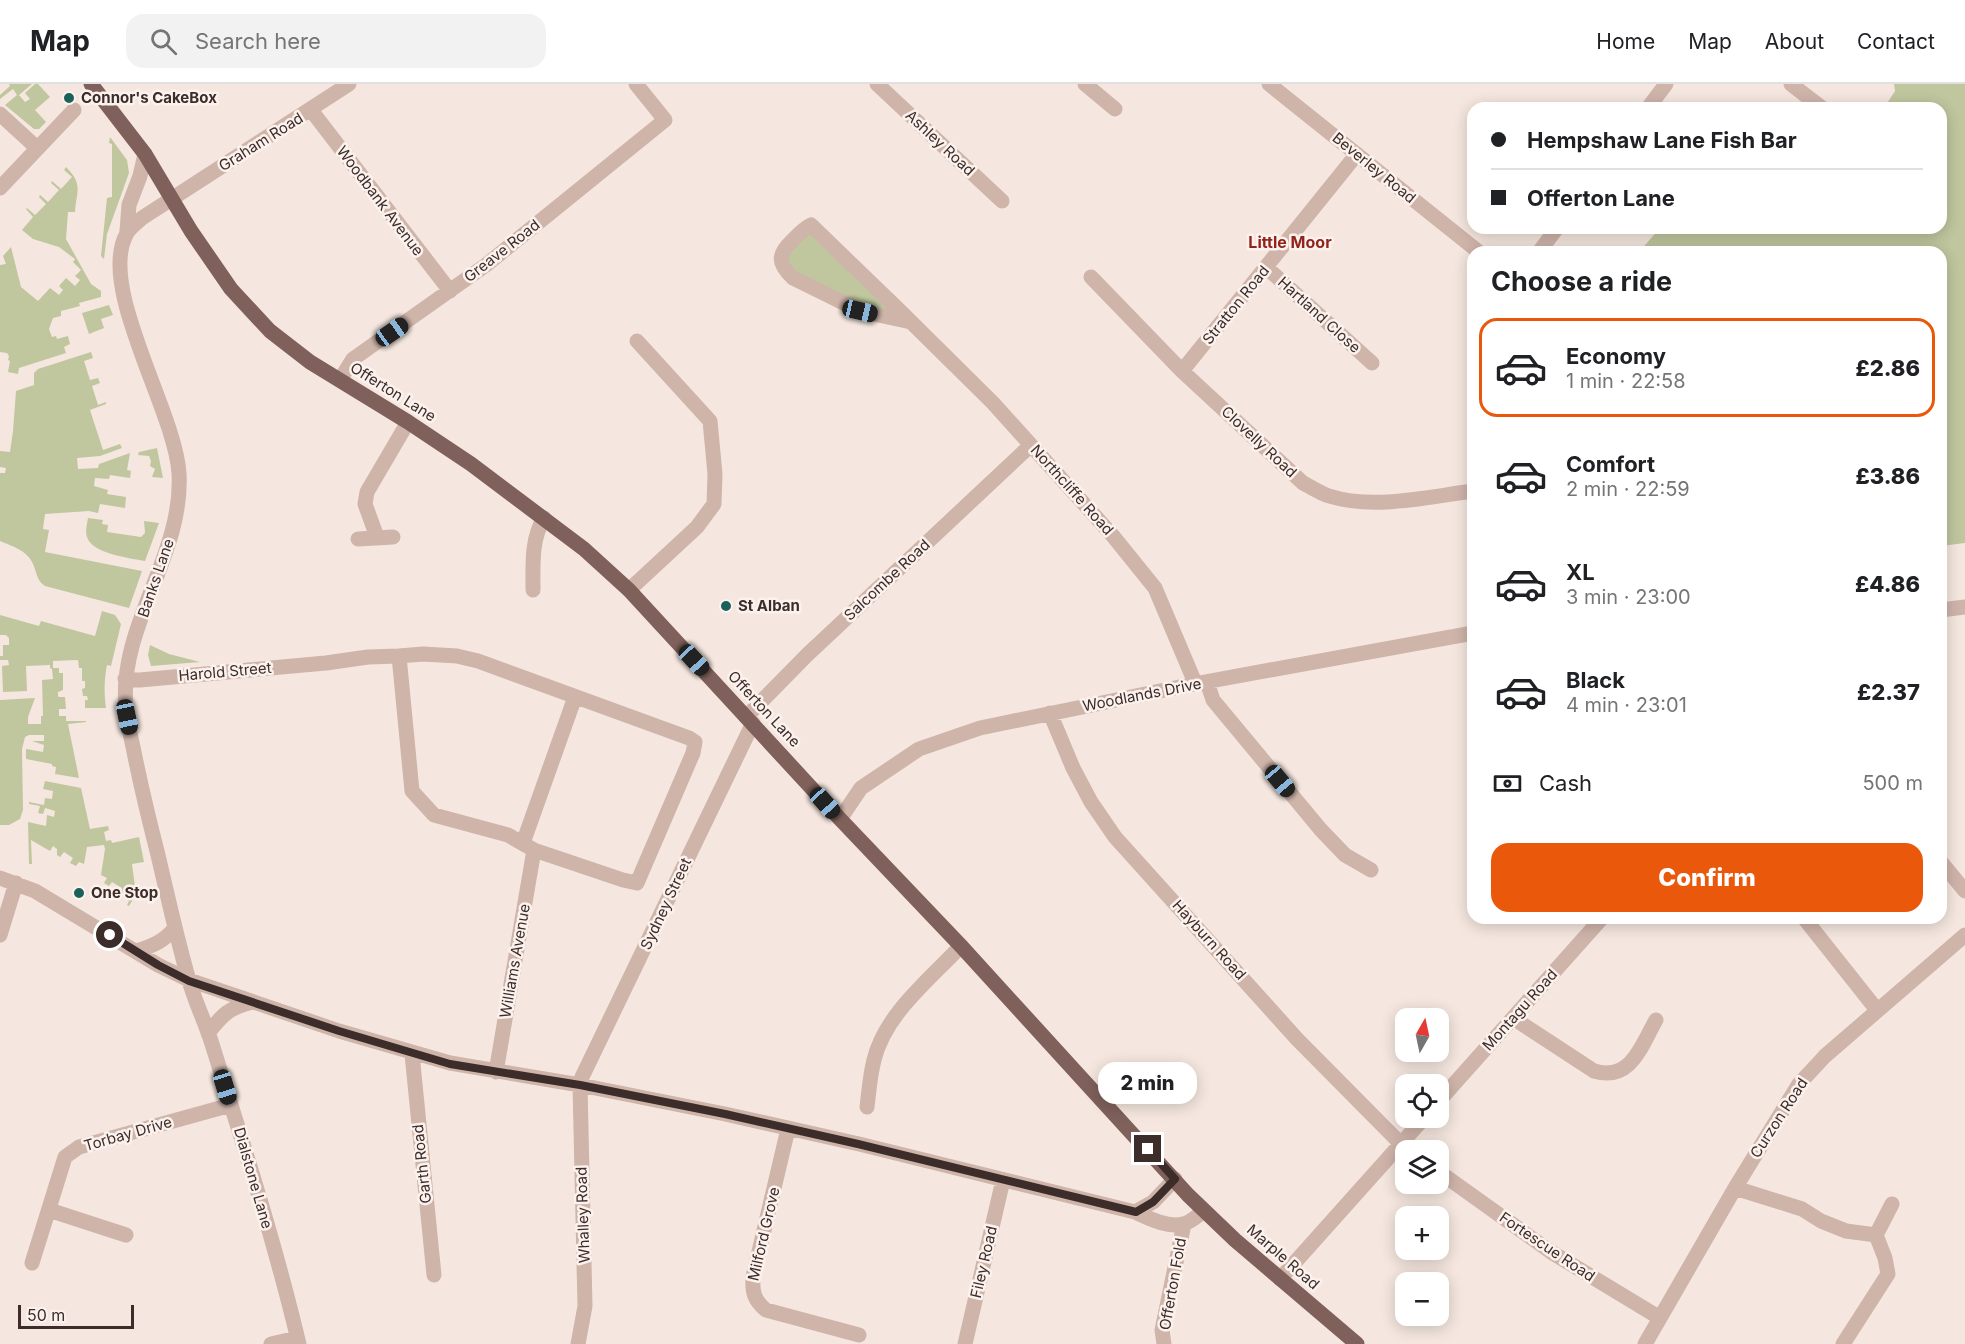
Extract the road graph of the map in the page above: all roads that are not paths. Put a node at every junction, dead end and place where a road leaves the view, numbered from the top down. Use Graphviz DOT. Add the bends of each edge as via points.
graph roads {
  1 [pos="349,84"];
  2 [pos="636,84"];
  3 [pos="877,84"];
  4 [pos="1085,84"];
  5 [pos="1269,84"];
  6 [pos="1666,84"];
  7 [pos="1791,84"];
  8 [pos="94,86"];
  9 [pos="1652,102"];
  10 [pos="1814,102"];
  11 [pos="1115,109"];
  12 [pos="74,110"];
  13 [pos="311,110"];
  14 [pos="0,114"];
  15 [pos="37,148"];
  16 [pos="145,154"];
  17 [pos="1357,154"];
  18 [pos="0,188"];
  19 [pos="171,199"];
  20 [pos="1002,201"];
  21 [pos="127,231"];
  22 [pos="1472,246"];
  23 [pos="1267,268"];
  24 [pos="1091,277"];
  25 [pos="450,291"];
  26 [pos="911,322"];
  27 [pos="637,341"];
  28 [pos="1372,363"];
  29 [pos="1182,371"];
  30 [pos="340,380"];
  31 [pos="408,422"];
  32 [pos="1031,445"];
  33 [pos="1467,492"];
  34 [pos="544,518"];
  35 [pos="377,537"];
  36 [pos="393,537"];
  37 [pos="358,539"];
  38 [pos="533,590"];
  39 [pos="629,590"];
  40 [pos="1965,607"];
  41 [pos="1947,609"];
  42 [pos="1467,634"];
  43 [pos="399,656"];
  44 [pos="125,679"];
  45 [pos="1201,683"];
  46 [pos="575,697"];
  47 [pos="1050,712"];
  48 [pos="749,720"];
  49 [pos="840,819"];
  50 [pos="528,846"];
  51 [pos="1947,869"];
  52 [pos="1371,870"];
  53 [pos="0,878"];
  54 [pos="16,883"];
  55 [pos="1965,891"];
  56 [pos="1597,924"];
  57 [pos="1809,924"];
  58 [pos="175,928"];
  59 [pos="0,935"];
  60 [pos="1965,935"];
  61 [pos="961,946"];
  62 [pos="136,951"];
  63 [pos="189,981"];
  64 [pos="252,1002"];
  65 [pos="1877,1010"];
  66 [pos="1513,1018"];
  67 [pos="1656,1020"];
  68 [pos="208,1033"];
  69 [pos="412,1054"];
  70 [pos="496,1072"];
  71 [pos="580,1085"];
  72 [pos="1449,1090"];
  73 [pos="231,1105"];
  74 [pos="867,1107"];
  75 [pos="788,1129"];
  76 [pos="1399,1140"];
  77 [pos="1395,1159"];
  78 [pos="1175,1179"];
  79 [pos="1449,1179"];
  80 [pos="1003,1180"];
  81 [pos="1735,1188"];
  82 [pos="1188,1195"];
  83 [pos="1892,1204"];
  84 [pos="49,1210"];
  85 [pos="1204,1211"];
  86 [pos="1136,1212"];
  87 [pos="1184,1224"];
  88 [pos="126,1235"];
  89 [pos="1875,1235"];
  90 [pos="32,1263"];
  91 [pos="434,1275"];
  92 [pos="1280,1279"];
  93 [pos="1659,1318"];
  94 [pos="859,1335"];
  95 [pos="298,1341"];
  96 [pos="271,1344"];
  97 [pos="578,1344"];
  98 [pos="964,1344"];
  99 [pos="1164,1344"];
  100 [pos="1357,1344"];
  101 [pos="1645,1344"];
  102 [pos="1843,1344"];
  1 -- 13 [label="street, Graham Road"];
  2 -- 25 [label="street, Greave Road" via="664,120"];
  3 -- 20 [label="street, Ashley Road"];
  4 -- 11 [label="street"];
  5 -- 17 [label="street, Beverley Road"];
  6 -- 9 [label="street"];
  7 -- 10 [label="street"];
  8 -- 16 [label="main road, Offerton Lane"];
  12 -- 15 [label="street"];
  13 -- 19 [label="street, Graham Road"];
  13 -- 25 [label="street, Woodbank Avenue"];
  14 -- 15 [label="street"];
  15 -- 18 [label="street"];
  16 -- 19 [label="main road, Offerton Lane"];
  16 -- 21 [label="street, Banks Lane" via="129,205"];
  17 -- 22 [label="street, Beverley Road"];
  17 -- 23 [label="street, Stratton Road"];
  19 -- 21 [label="street"];
  19 -- 30 [label="main road, Offerton Lane" via="219,272 254,315 286,345"];
  21 -- 44 [label="street, Banks Lane" via="121,257 124,299 169,429 179,473 171,538 137,632"];
  23 -- 28 [label="street, Hartland Close"];
  23 -- 29 [label="street, Stratton Road"];
  24 -- 29 [label="street, Clovelly Road"];
  25 -- 30 [label="street, Greave Road" via="353,359"];
  26 -- 26 [label="street, Northcliffe Road" via="811,225 781,253 784,269 793,278 860,311"];
  26 -- 32 [label="street, Northcliffe Road"];
  27 -- 39 [label="street" via="710,421 715,474 714,504 697,527"];
  29 -- 33 [label="street, Clovelly Road" via="1304,483 1328,496 1389,501"];
  30 -- 31 [label="main road, Offerton Lane"];
  31 -- 34 [label="main road, Offerton Lane"];
  31 -- 35 [label="street" via="368,492 365,504"];
  32 -- 45 [label="street, Northcliffe Road" via="1155,588 1193,678"];
  32 -- 48 [label="street, Salcombe Road" via="807,654"];
  34 -- 38 [label="street" via="534,548"];
  34 -- 39 [label="main road, Offerton Lane"];
  35 -- 36 [label="street"];
  35 -- 37 [label="street"];
  39 -- 48 [label="main road, Offerton Lane"];
  40 -- 41 [label="street"];
  42 -- 45 [label="street, Woodlands Drive"];
  43 -- 44 [label="street, Harold Street"];
  43 -- 46 [label="street, Harold Street" via="457,656"];
  43 -- 50 [label="street" via="412,791 434,815 507,835"];
  44 -- 58 [label="street, Banks Lane" via="133,747"];
  45 -- 47 [label="street, Woodlands Drive"];
  45 -- 52 [label="street, Northcliffe Road" via="1321,830 1345,855"];
  46 -- 50 [label="street, Williams Avenue"];
  46 -- 50 [label="street, Harold Street" via="689,738 695,742 693,753 637,883"];
  47 -- 49 [label="street, Woodlands Drive" via="980,728 918,749 861,788"];
  47 -- 76 [label="street, Hayburn Road" via="1073,768 1115,837 1297,1038"];
  48 -- 49 [label="main road, Offerton Lane"];
  48 -- 71 [label="street, Sydney Street"];
  49 -- 61 [label="main road, Offerton Lane"];
  50 -- 70 [label="street, Williams Avenue"];
  51 -- 55 [label="street"];
  53 -- 54 [label="street"];
  54 -- 59 [label="street"];
  54 -- 62 [label="street"];
  56 -- 66 [label="street, Montagu Road"];
  57 -- 65 [label="street"];
  58 -- 62 [label="street" via="167,938"];
  58 -- 63 [label="street, Banks Lane"];
  60 -- 65 [label="street, Curzon Road"];
  61 -- 74 [label="street" via="905,1005 887,1030 874,1059"];
  61 -- 78 [label="main road, Offerton Lane"];
  62 -- 63 [label="street"];
  63 -- 64 [label="street"];
  63 -- 68 [label="street, Dialstone Lane"];
  64 -- 68 [label="street" via="230,1009"];
  64 -- 69 [label="street"];
  65 -- 81 [label="street, Curzon Road" via="1799,1084"];
  66 -- 67 [label="street" via="1594,1071 1605,1074 1624,1070 1632,1062"];
  66 -- 72 [label="street, Montagu Road"];
  68 -- 73 [label="street, Dialstone Lane"];
  69 -- 70 [label="street"];
  69 -- 91 [label="street, Garth Road"];
  70 -- 71 [label="street"];
  71 -- 75 [label="street"];
  71 -- 97 [label="street, Whalley Road" via="585,1306"];
  73 -- 84 [label="street, Torbay Drive" via="79,1147 61,1165"];
  73 -- 95 [label="street, Dialstone Lane"];
  75 -- 80 [label="street"];
  75 -- 94 [label="street, Milford Grove" via="752,1291 766,1310"];
  77 -- 92 [label="street"];
  78 -- 82 [label="main road, Offerton Lane"];
  78 -- 86 [label="street" via="1153,1202"];
  79 -- 93 [label="street, Fortescue Road" via="1551,1252"];
  80 -- 86 [label="street"];
  80 -- 98 [label="street, Filey Road"];
  81 -- 89 [label="street" via="1802,1209 1846,1231"];
  81 -- 93 [label="street, Curzon Road"];
  82 -- 85 [label="main road, Marple Road"];
  83 -- 89 [label="street"];
  84 -- 88 [label="street"];
  84 -- 90 [label="street, Torbay Drive"];
  85 -- 87 [label="street"];
  85 -- 92 [label="main road, Marple Road"];
  86 -- 87 [label="street" via="1150,1219"];
  87 -- 99 [label="street, Offerton Fold" via="1162,1330"];
  89 -- 102 [label="street" via="1888,1274"];
  92 -- 100 [label="main road, Marple Road"];
  93 -- 101 [label="street, Curzon Road"];
  95 -- 96 [label="street"];
}
